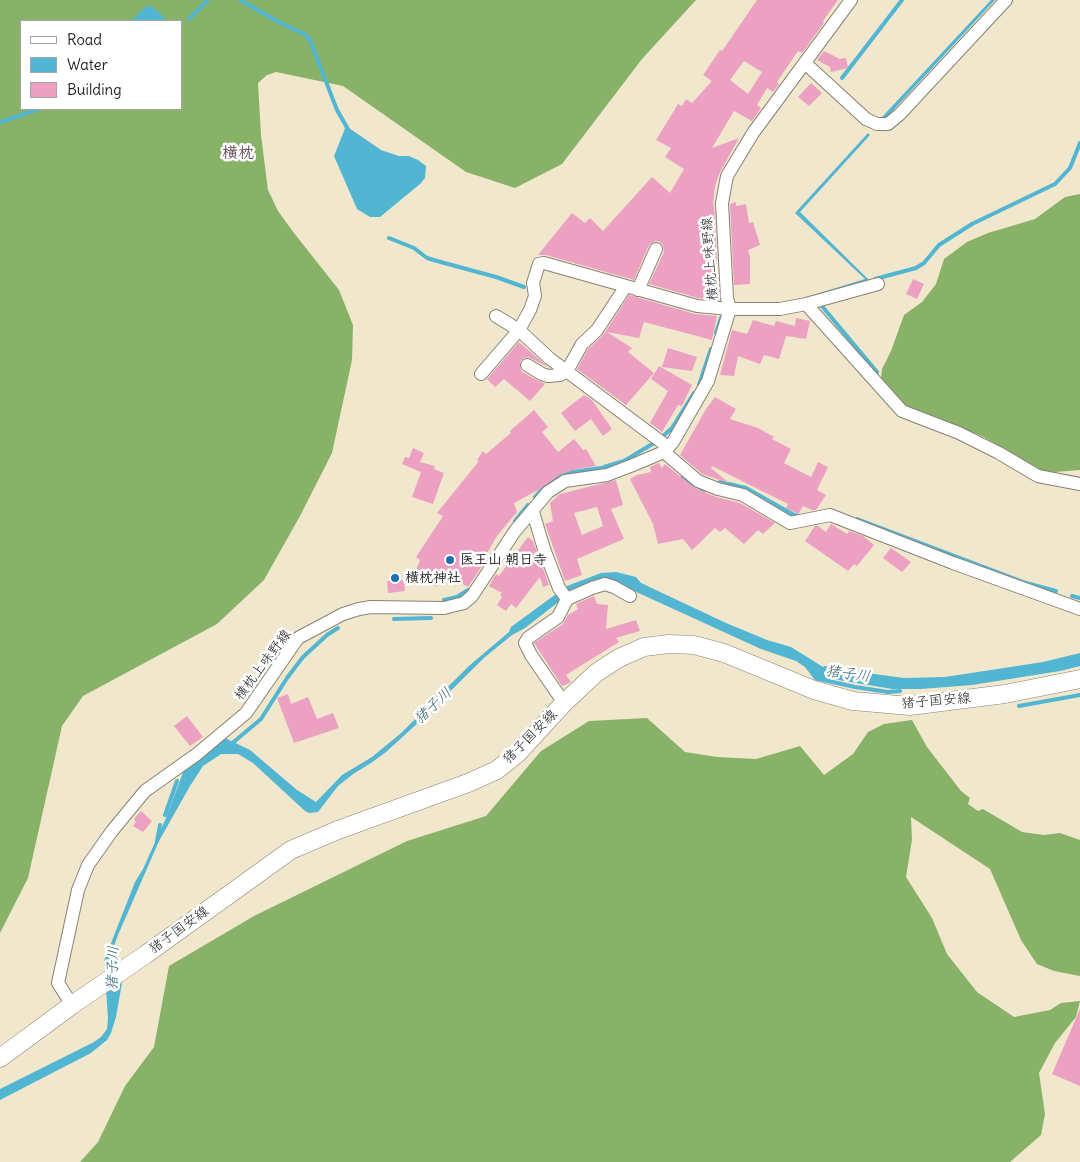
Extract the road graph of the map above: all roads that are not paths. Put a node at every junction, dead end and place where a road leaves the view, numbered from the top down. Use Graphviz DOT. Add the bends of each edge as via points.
graph roads {
  1 [pos="851,0"];
  2 [pos="1006,0"];
  3 [pos="805,63"];
  4 [pos="656,249"];
  5 [pos="878,284"];
  6 [pos="632,288"];
  7 [pos="806,304"];
  8 [pos="730,309"];
  9 [pos="496,316"];
  10 [pos="519,330"];
  11 [pos="527,365"];
  12 [pos="567,371"];
  13 [pos="481,374"];
  14 [pos="666,449"];
  15 [pos="1080,484"];
  16 [pos="533,512"];
  17 [pos="630,596"];
  18 [pos="567,600"];
  19 [pos="1080,609"];
  20 [pos="1080,679"];
  21 [pos="564,703"];
  22 [pos="72,1005"];
  23 [pos="0,1058"];
  1 -- 3 [label="street, 横枕上味野線"];
  2 -- 3 [label="street" via="888,124 866,119"];
  3 -- 8 [label="street, 横枕上味野線" via="753,133 727,176 722,203 726,298"];
  4 -- 6 [label="street"];
  5 -- 7 [label="street"];
  6 -- 8 [label="street" via="697,306"];
  6 -- 10 [label="street" via="539,264 533,284 536,296"];
  6 -- 12 [label="street" via="582,344"];
  7 -- 8 [label="street" via="780,309"];
  7 -- 15 [label="street" via="902,411 959,433 1038,476"];
  8 -- 14 [label="street, 横枕上味野線" via="708,382"];
  9 -- 10 [label="street"];
  10 -- 12 [label="street"];
  10 -- 13 [label="street"];
  11 -- 12 [label="street" via="548,376"];
  12 -- 14 [label="street"];
  14 -- 16 [label="street, 横枕上味野線" via="607,475 565,482 548,492"];
  14 -- 19 [label="street" via="698,481 743,494 790,522 830,515"];
  16 -- 18 [label="street" via="556,580"];
  16 -- 22 [label="street, 横枕上味野線" via="515,531 464,603 444,608 360,609 343,614 298,638 246,713 145,791 88,865 78,890 58,983"];
  17 -- 18 [label="street" via="605,584"];
  18 -- 21 [label="street" via="558,617 525,643"];
  20 -- 21 [label="main road, 猪子国安線" via="1004,694 910,706 853,701 814,690 724,653 694,645 670,644 644,648 619,658 596,673"];
  21 -- 22 [label="main road, 猪子国安線" via="518,753 497,770 291,850"];
  22 -- 23 [label="main road, 猪子国安線"];
}
